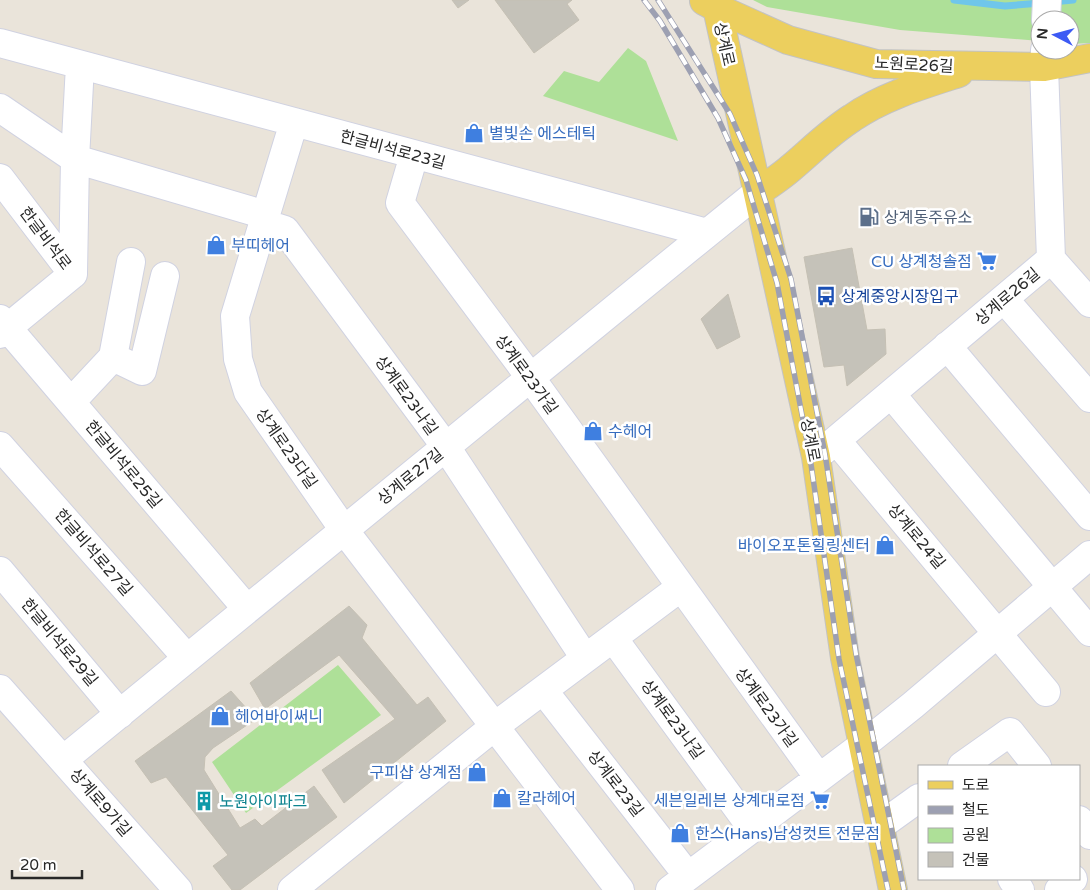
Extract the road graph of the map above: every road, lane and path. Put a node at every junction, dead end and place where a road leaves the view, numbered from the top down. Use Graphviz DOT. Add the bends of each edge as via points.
graph roads {
  1 [pos="710,4"];
  2 [pos="0,43"];
  3 [pos="1030,60"];
  4 [pos="1044,60"];
  5 [pos="80,65"];
  6 [pos="980,66"];
  7 [pos="0,108"];
  8 [pos="294,122"];
  9 [pos="414,155"];
  10 [pos="75,159"];
  11 [pos="0,178"];
  12 [pos="758,192"];
  13 [pos="264,219"];
  14 [pos="707,233"];
  15 [pos="1052,259"];
  16 [pos="131,262"];
  17 [pos="73,274"];
  18 [pos="165,276"];
  19 [pos="1004,299"];
  20 [pos="1090,303"];
  21 [pos="2,327"];
  22 [pos="947,346"];
  23 [pos="113,357"];
  24 [pos="530,377"];
  25 [pos="891,394"];
  26 [pos="1090,398"];
  27 [pos="71,402"];
  28 [pos="836,440"];
  29 [pos="0,446"];
  30 [pos="446,447"];
  31 [pos="816,458"];
  32 [pos="1090,516"];
  33 [pos="344,530"];
  34 [pos="1090,556"];
  35 [pos="0,571"];
  36 [pos="681,587"];
  37 [pos="1051,588"];
  38 [pos="247,609"];
  39 [pos="1090,632"];
  40 [pos="998,633"];
  41 [pos="613,638"];
  42 [pos="187,658"];
  43 [pos="585,658"];
  44 [pos="0,689"];
  45 [pos="543,690"];
  46 [pos="1046,692"];
  47 [pos="120,714"];
  48 [pos="494,726"];
  49 [pos="863,745"];
  50 [pos="63,760"];
  51 [pos="963,765"];
  52 [pos="1036,765"];
  53 [pos="819,778"];
  54 [pos="918,799"];
  55 [pos="1080,821"];
  56 [pos="880,826"];
  57 [pos="752,828"];
  58 [pos="1090,835"];
  59 [pos="1090,865"];
  60 [pos="1080,874"];
  61 [pos="679,883"];
  62 [pos="178,890"];
  63 [pos="292,890"];
  64 [pos="620,890"];
  65 [pos="893,890"];
  1 -- 6 [label="main road, 노원로26길" via="788,40 876,64"];
  1 -- 12 [label="main road, 상계로"];
  2 -- 5 [label="street, 한글비석로23길"];
  3 -- 6 [label="main road, 노원로26길"];
  4 -- 15 [label="street, 상계로26길"];
  5 -- 8 [label="street, 한글비석로23길"];
  5 -- 10 [label="street"];
  6 -- 12 [label="main road" via="913,88 852,118"];
  7 -- 10 [label="street, 상계로23나길"];
  8 -- 9 [label="street, 한글비석로23길"];
  8 -- 13 [label="street, 상계로23다길"];
  9 -- 14 [label="street, 한글비석로23길"];
  9 -- 24 [label="street, 상계로23가길" via="400,203"];
  10 -- 13 [label="street, 상계로23나길"];
  10 -- 17 [label="street"];
  11 -- 17 [label="street, 한글비석로"];
  12 -- 14 [label="street, 상계로27길"];
  12 -- 31 [label="main road, 상계로"];
  13 -- 30 [label="street, 상계로23나길" via="285,230"];
  13 -- 33 [label="street, 상계로23다길" via="235,316 238,359 248,392"];
  14 -- 24 [label="street, 상계로27길"];
  15 -- 19 [label="street, 상계로26길"];
  15 -- 20 [label="street"];
  16 -- 23 [label="street"];
  17 -- 21 [label="street"];
  18 -- 23 [label="street" via="142,371"];
  19 -- 22 [label="street, 상계로26길"];
  19 -- 26 [label="street"];
  21 -- 27 [label="street, 한글비석로25길"];
  22 -- 25 [label="street, 상계로26길"];
  22 -- 32 [label="street"];
  23 -- 27 [label="street"];
  24 -- 30 [label="street, 상계로27길"];
  24 -- 36 [label="street, 상계로23가길"];
  25 -- 28 [label="street, 상계로26길"];
  25 -- 37 [label="street"];
  27 -- 38 [label="street, 한글비석로25길"];
  28 -- 31 [label="street, 상계로26길"];
  28 -- 40 [label="street, 상계로24길"];
  29 -- 42 [label="street, 한글비석로27길"];
  30 -- 33 [label="street, 상계로27길"];
  30 -- 43 [label="street, 상계로23나길"];
  31 -- 49 [label="main road, 상계로" via="845,658"];
  33 -- 38 [label="street, 상계로27길"];
  33 -- 48 [label="street, 상계로23다길"];
  34 -- 37 [label="street"];
  35 -- 47 [label="street, 한글비석로29길"];
  36 -- 41 [label="street"];
  36 -- 53 [label="street, 상계로23가길"];
  37 -- 39 [label="street"];
  37 -- 40 [label="street"];
  38 -- 42 [label="street, 상계로27길"];
  40 -- 46 [label="street, 상계로24길"];
  40 -- 49 [label="street"];
  41 -- 43 [label="street"];
  41 -- 57 [label="street, 상계로23나길"];
  42 -- 47 [label="street, 상계로27길"];
  43 -- 45 [label="street"];
  44 -- 50 [label="street, 상계로9가길"];
  45 -- 48 [label="street"];
  45 -- 61 [label="street, 상계로23길"];
  47 -- 50 [label="street, 상계로27길"];
  48 -- 63 [label="street"];
  48 -- 64 [label="street, 상계로23다길"];
  49 -- 53 [label="street, 상계로23길"];
  49 -- 56 [label="main road, 상계로"];
  50 -- 62 [label="street, 상계로9가길"];
  51 -- 52 [label="street" via="1010,732"];
  53 -- 57 [label="street, 상계로23길"];
  54 -- 56 [label="street"];
  55 -- 58 [label="street"];
  56 -- 65 [label="main road, 상계로"];
  57 -- 61 [label="street, 상계로23길"];
  59 -- 60 [label="street"];
}
